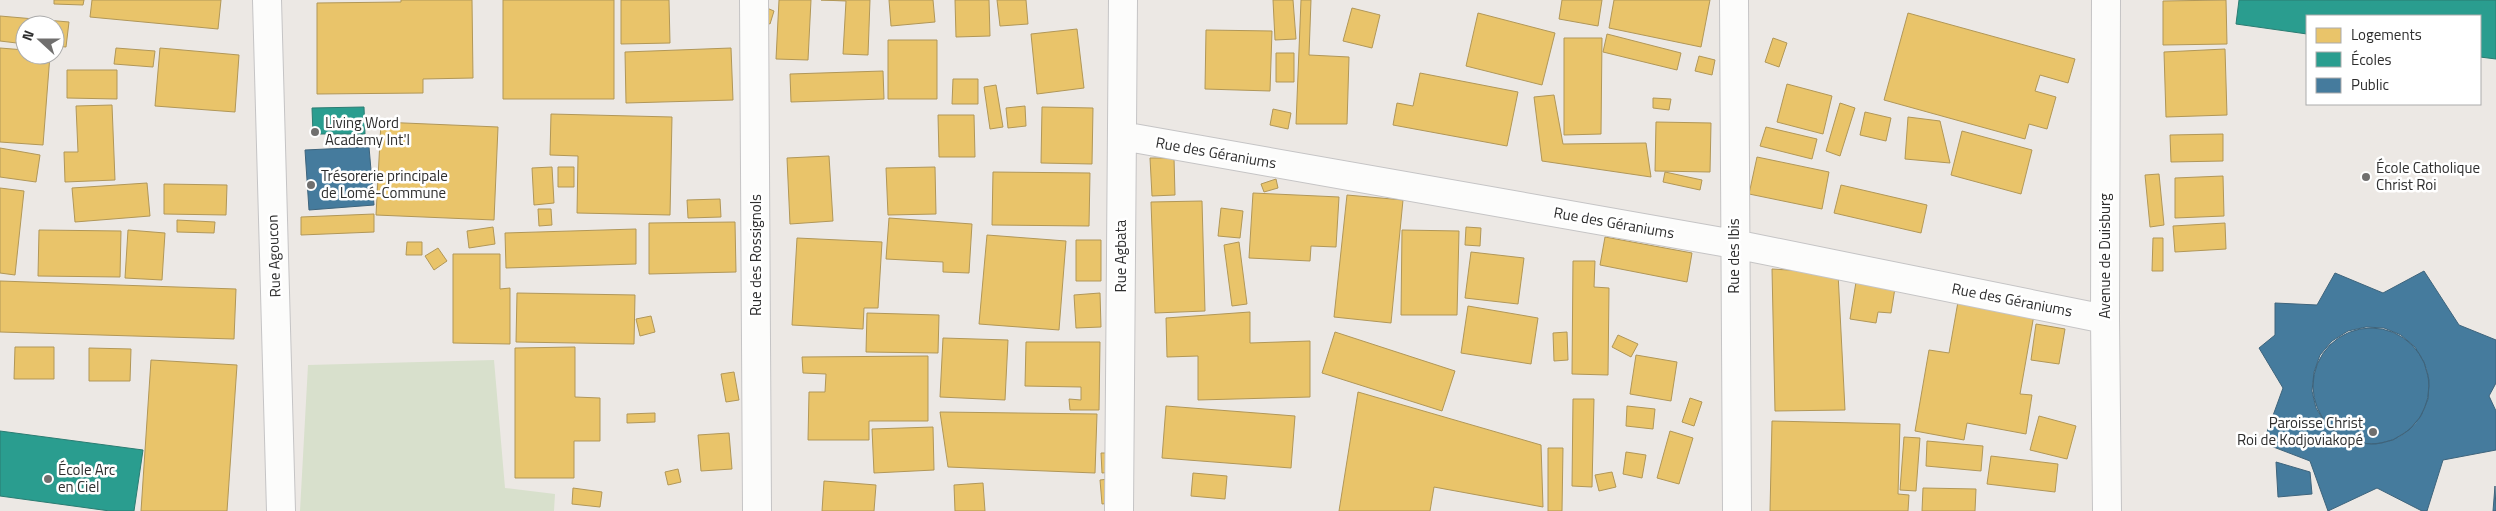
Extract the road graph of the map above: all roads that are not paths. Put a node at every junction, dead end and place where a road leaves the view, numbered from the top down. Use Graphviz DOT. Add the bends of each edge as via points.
graph roads {
  1 [pos="267,0"];
  2 [pos="754,0"];
  3 [pos="1123,0"];
  4 [pos="1734,0"];
  5 [pos="2106,0"];
  6 [pos="1122,136"];
  7 [pos="1734,244"];
  8 [pos="2105,318"];
  9 [pos="281,511"];
  10 [pos="757,511"];
  11 [pos="1119,511"];
  12 [pos="1737,511"];
  13 [pos="2107,511"];
  1 -- 9 [label="street, Rue Agoucon"];
  2 -- 10 [label="street, Rue des Rossignols"];
  3 -- 6 [label="street, Rue Agbata"];
  4 -- 7 [label="street, Rue des Ibis"];
  5 -- 8 [label="street, Avenue de Duisburg"];
  6 -- 7 [label="street, Rue des Géraniums"];
  6 -- 11 [label="street, Rue Agbata"];
  7 -- 8 [label="street, Rue des Géraniums"];
  7 -- 12 [label="street, Rue des Ibis"];
  8 -- 13 [label="street, Avenue de Duisburg"];
}
